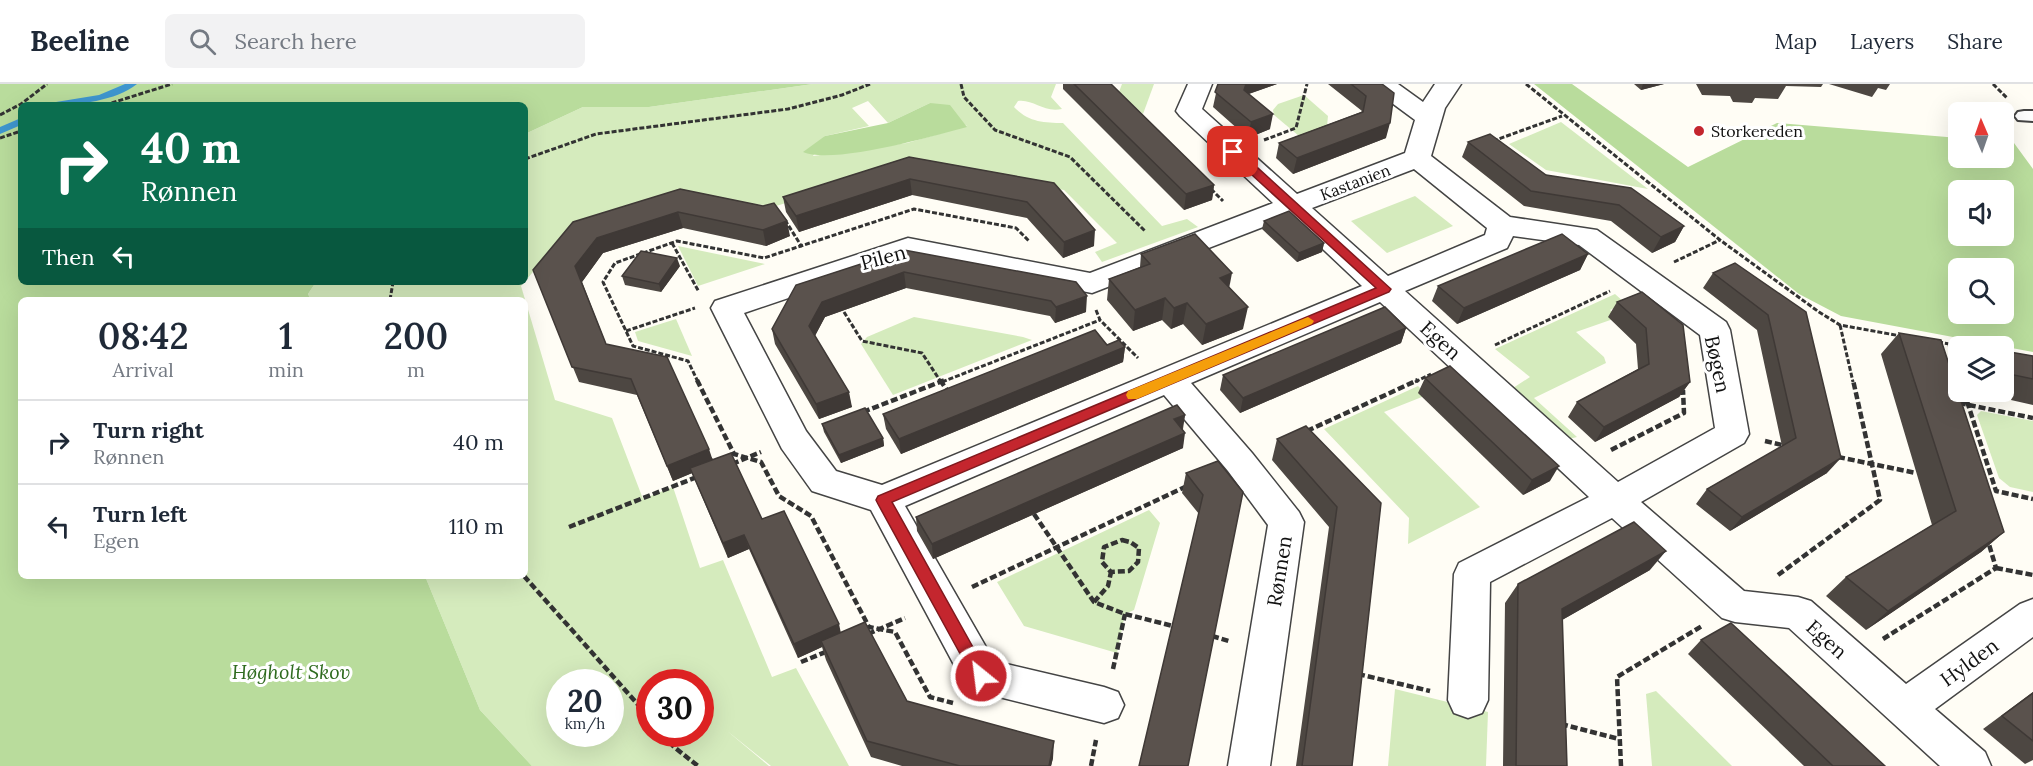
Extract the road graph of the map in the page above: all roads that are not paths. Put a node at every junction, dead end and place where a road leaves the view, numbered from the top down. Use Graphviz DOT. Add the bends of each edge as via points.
graph roads {
  1 [pos="1200,84"];
  2 [pos="1382,84"];
  3 [pos="1449,84"];
  4 [pos="1428,118"];
  5 [pos="1417,158"];
  6 [pos="1292,206"];
  7 [pos="1502,225"];
  8 [pos="1385,289"];
  9 [pos="1166,381"];
  10 [pos="883,500"];
  11 [pos="1615,500"];
  12 [pos="2033,616"];
  13 [pos="1467,700"];
  14 [pos="1104,705"];
  15 [pos="1905,708"];
  16 [pos="1249,766"];
  17 [pos="1970,766"];
  1 -- 6 [label="street" via="1189,111"];
  2 -- 4 [label="street"];
  3 -- 4 [label="street"];
  4 -- 5 [label="street"];
  5 -- 6 [label="street, Kastanien"];
  5 -- 7 [label="street"];
  6 -- 8 [label="street, Egen"];
  6 -- 10 [label="street, Pilen" via="1168,255 1079,281 908,247 726,308 794,440 824,481"];
  7 -- 8 [label="street" via="1497,241"];
  7 -- 11 [label="street, Bøgen" via="1587,237 1715,330 1731,434"];
  8 -- 9 [label="street"];
  8 -- 11 [label="street, Egen"];
  9 -- 10 [label="street"];
  9 -- 16 [label="street, Rønnen" via="1240,462 1286,522"];
  10 -- 14 [label="street" via="981,676"];
  11 -- 13 [label="street" via="1472,574"];
  11 -- 15 [label="street, Egen" via="1735,606 1798,614"];
  12 -- 15 [label="street, Hylden"];
  15 -- 17 [label="street, Egen"];
}
